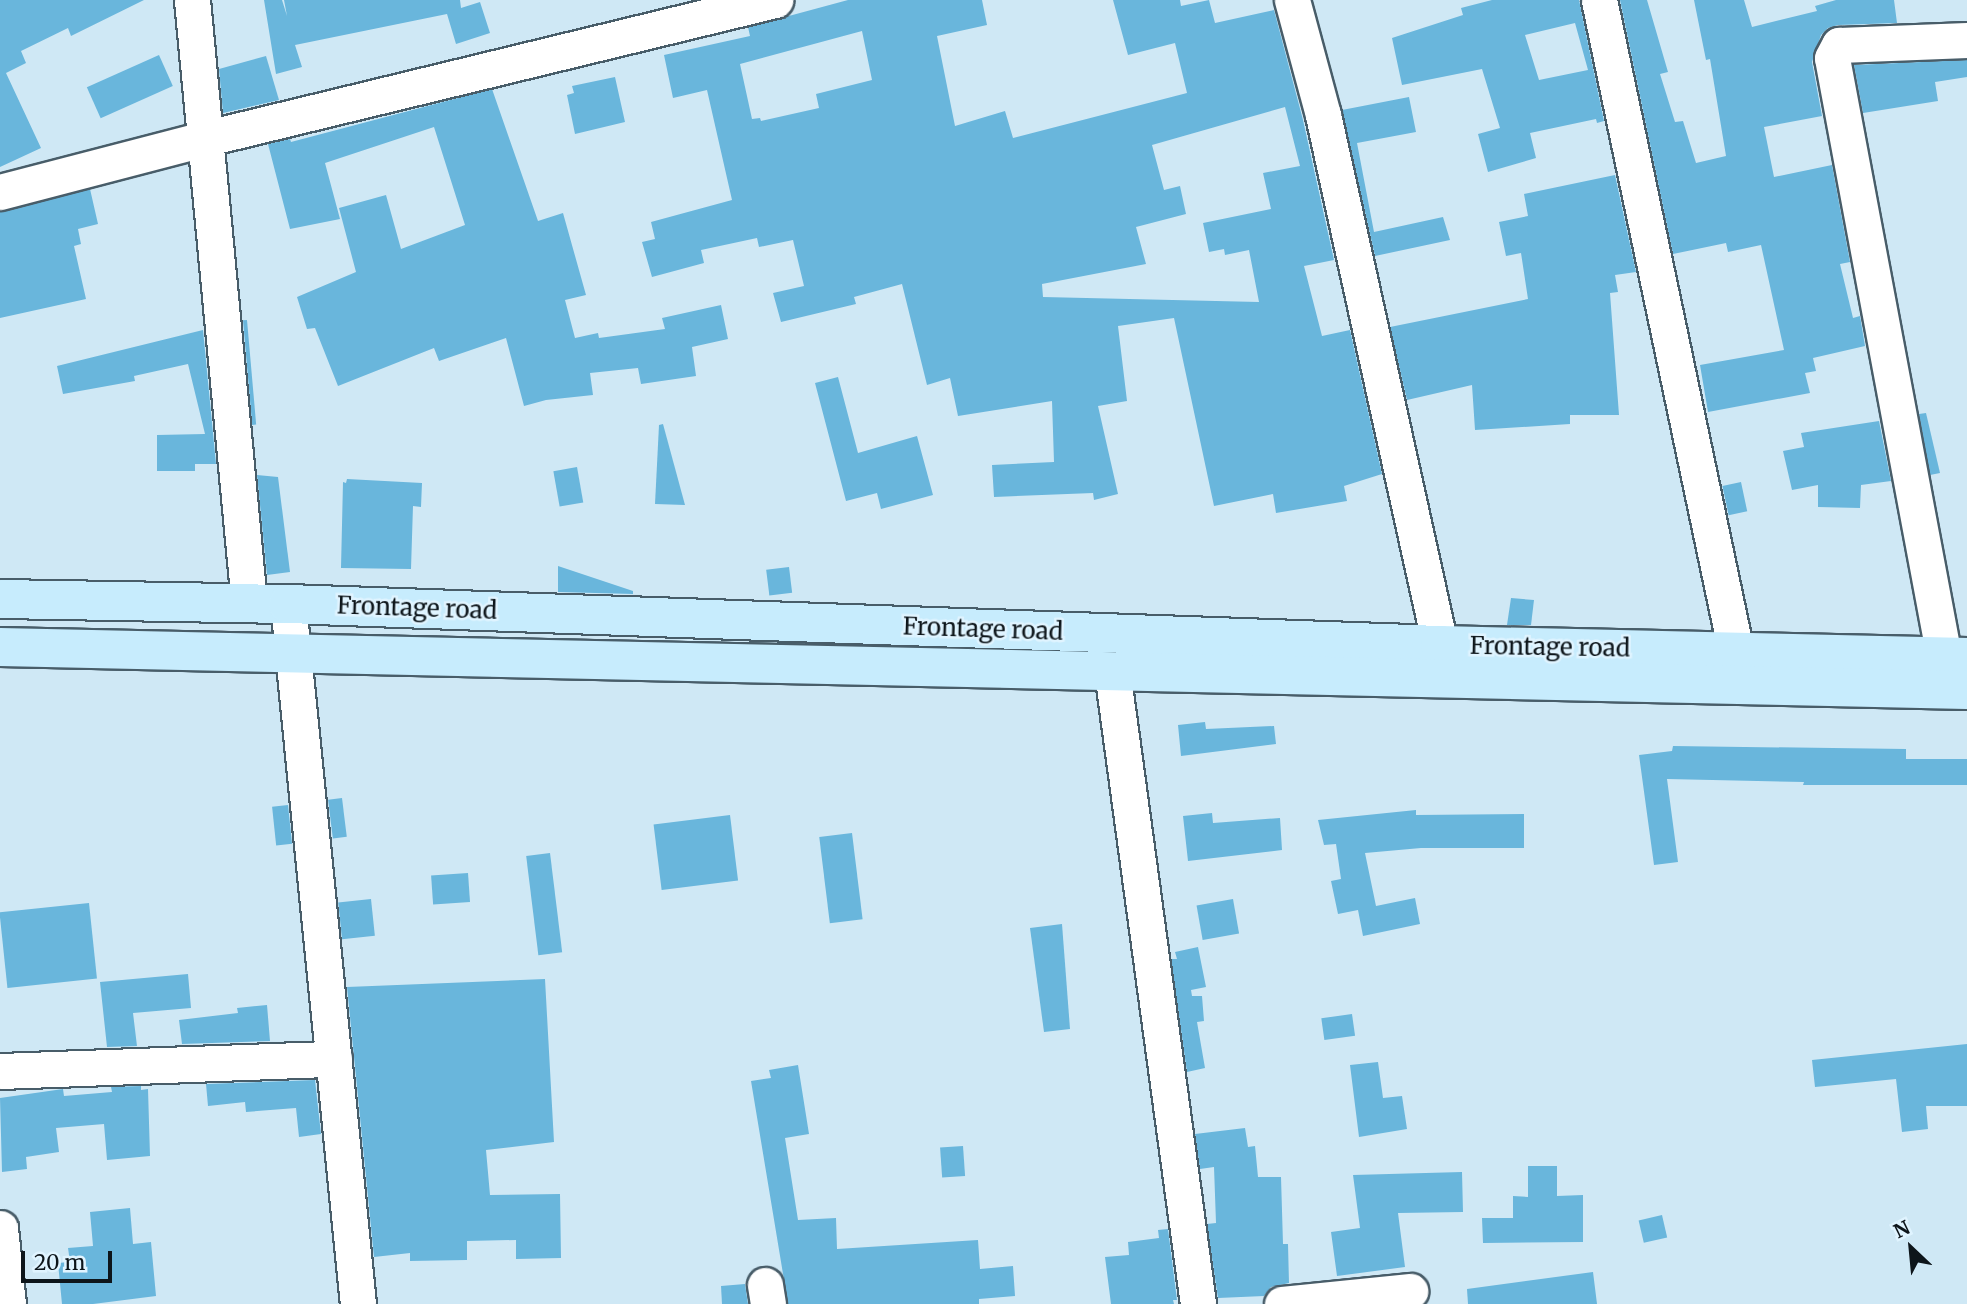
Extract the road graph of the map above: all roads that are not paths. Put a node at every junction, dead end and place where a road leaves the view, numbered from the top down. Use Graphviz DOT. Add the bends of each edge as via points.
graph roads {
  1 [pos="192,0"];
  2 [pos="775,0"];
  3 [pos="1292,0"];
  4 [pos="1599,0"];
  5 [pos="1967,40"];
  6 [pos="203,139"];
  7 [pos="0,192"];
  8 [pos="0,599"];
  9 [pos="249,603"];
  10 [pos="288,604"];
  11 [pos="1440,645"];
  12 [pos="0,647"];
  13 [pos="1736,652"];
  14 [pos="291,655"];
  15 [pos="1955,657"];
  16 [pos="1112,671"];
  17 [pos="1967,690"];
  18 [pos="334,1059"];
  19 [pos="0,1071"];
  20 [pos="0,1228"];
  21 [pos="1410,1291"];
  22 [pos="8,1304"];
  23 [pos="358,1304"];
  24 [pos="1198,1304"];
  25 [pos="1282,1304"];
  1 -- 6 [label="street"];
  2 -- 6 [label="street"];
  3 -- 11 [label="street" via="1323,114"];
  4 -- 13 [label="street"];
  5 -- 15 [label="street" via="1839,45 1832,58"];
  6 -- 7 [label="street"];
  6 -- 9 [label="street"];
  8 -- 9 [label="main road, Frontage road"];
  9 -- 10 [label="main road, Frontage road"];
  10 -- 11 [label="main road, Frontage road"];
  10 -- 14 [label="street"];
  11 -- 13 [label="main road, Frontage road"];
  12 -- 14 [label="main road"];
  13 -- 15 [label="main road, Frontage road"];
  14 -- 16 [label="main road"];
  14 -- 18 [label="street"];
  16 -- 17 [label="main road"];
  16 -- 24 [label="street"];
  18 -- 19 [label="street"];
  18 -- 23 [label="street"];
  20 -- 22 [label="street"];
  21 -- 25 [label="street"];
}
